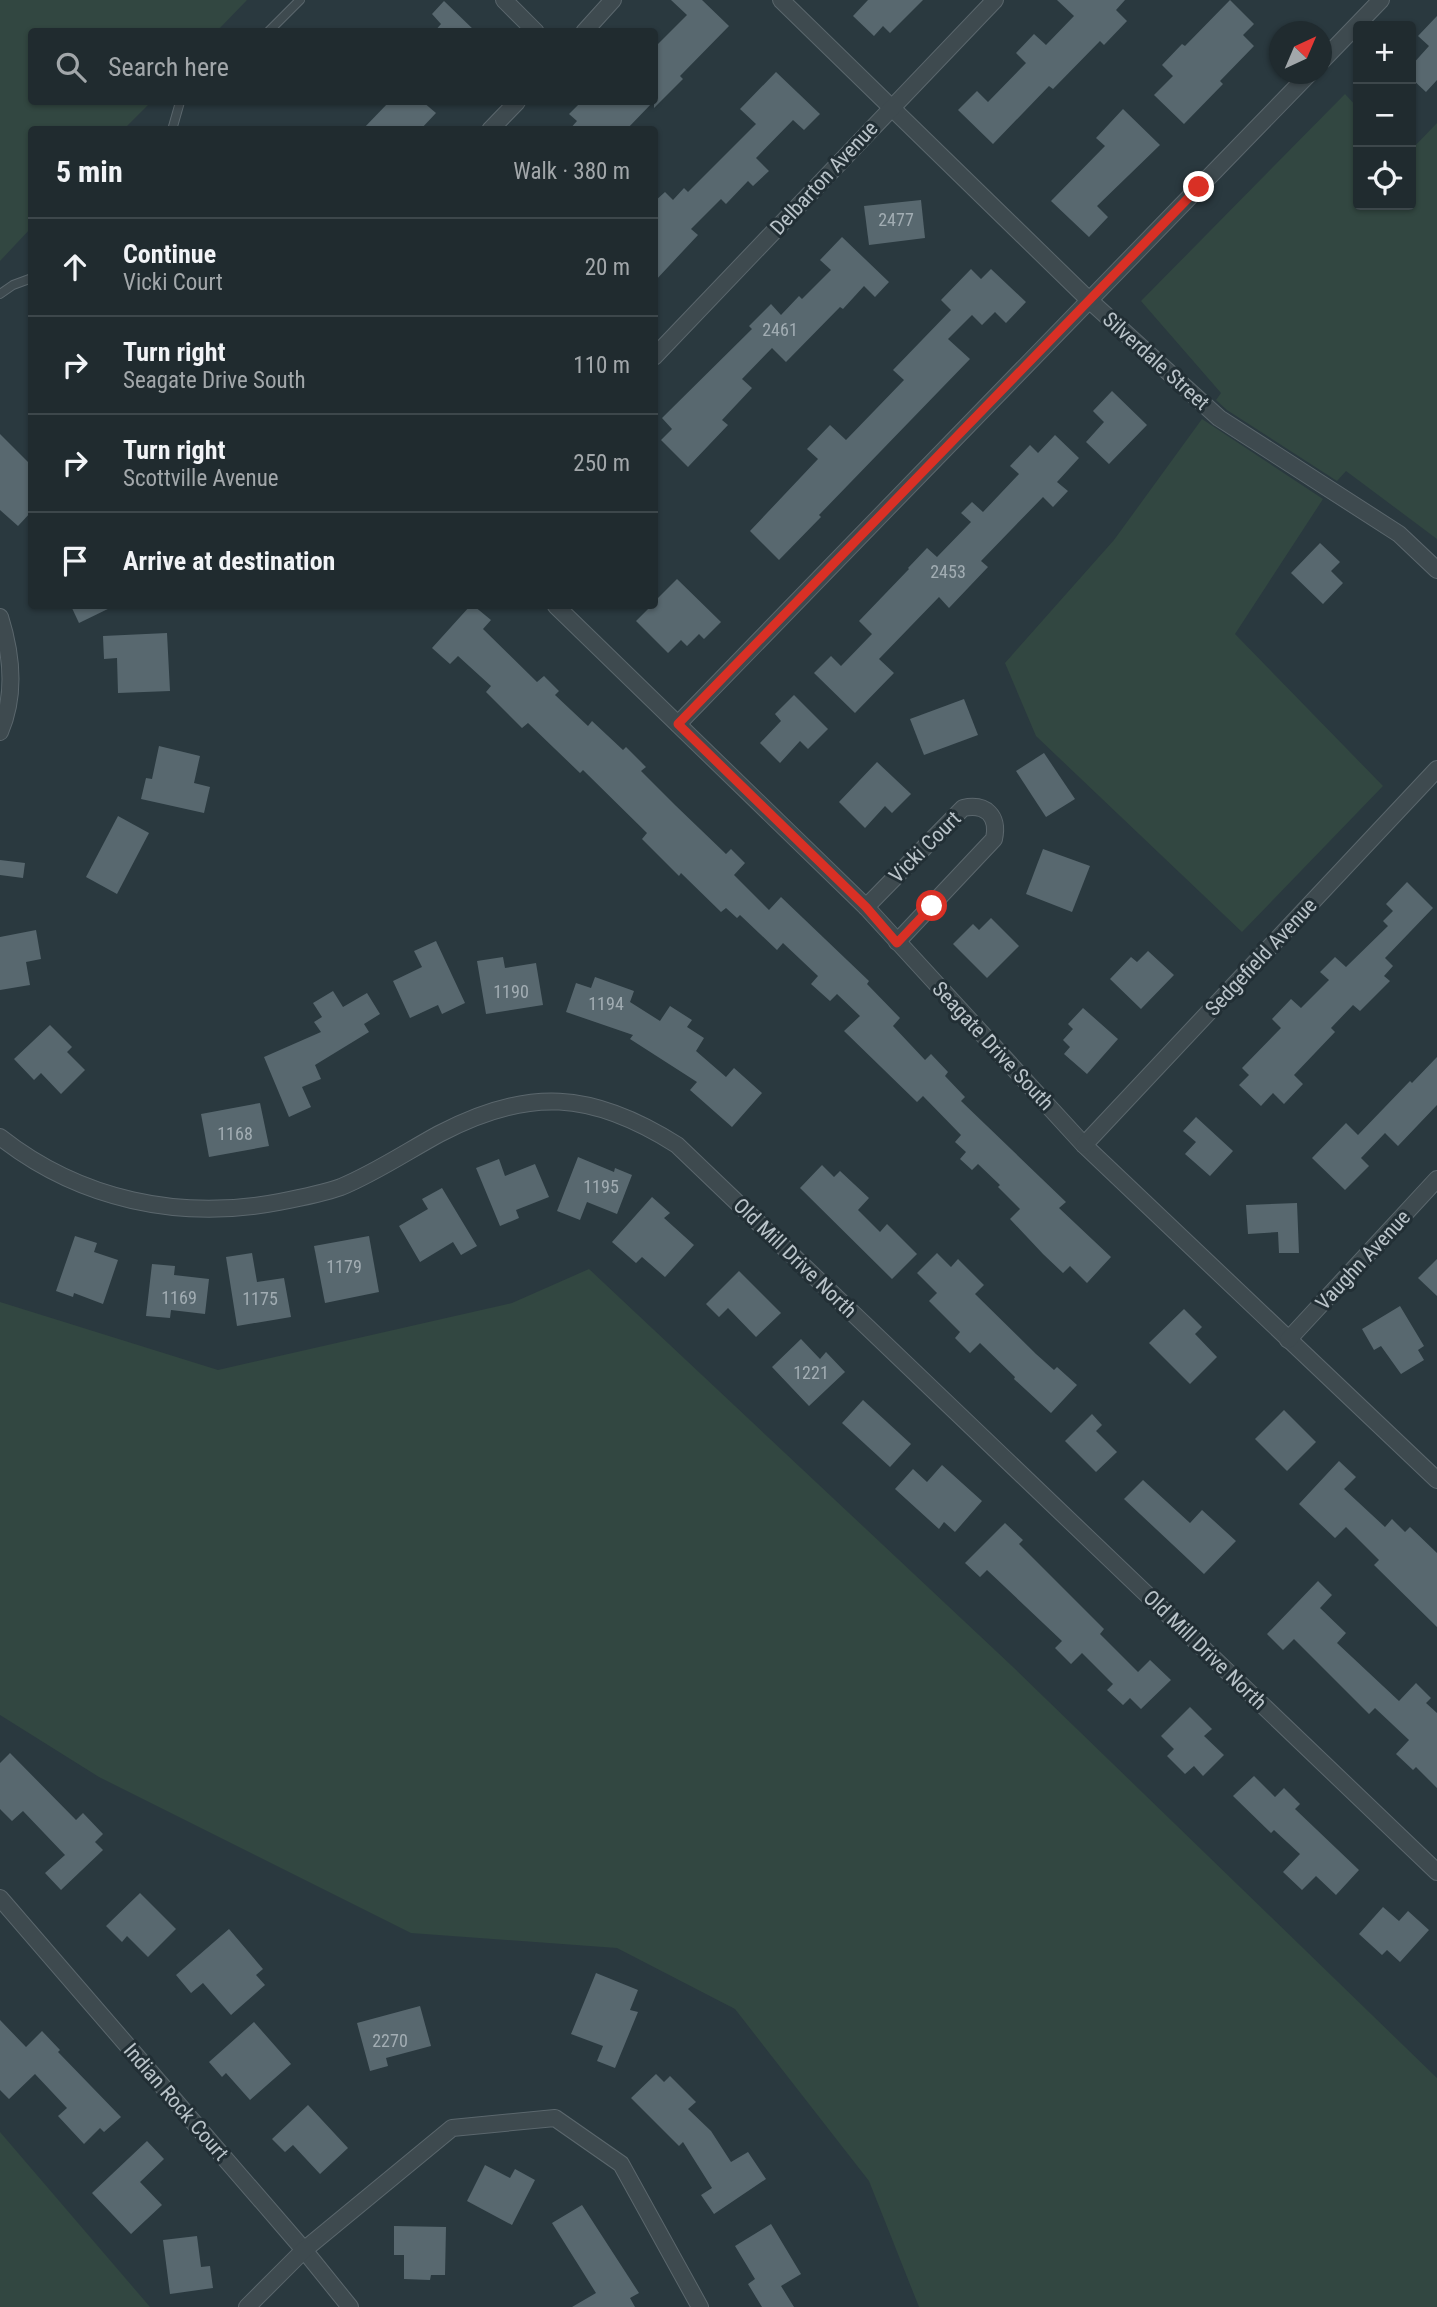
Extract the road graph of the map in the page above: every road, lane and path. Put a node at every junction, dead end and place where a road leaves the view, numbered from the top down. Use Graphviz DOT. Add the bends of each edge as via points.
graph roads {
  1 [pos="300,0"];
  2 [pos="504,0"];
  3 [pos="612,0"];
  4 [pos="781,0"];
  5 [pos="995,0"];
  6 [pos="1381,0"];
  7 [pos="272,28"];
  8 [pos="532,28"];
  9 [pos="588,28"];
  10 [pos="1332,50"];
  11 [pos="1299,84"];
  12 [pos="179,105"];
  13 [pos="514,105"];
  14 [pos="891,107"];
  15 [pos="173,126"];
  16 [pos="494,126"];
  17 [pos="28,280"];
  18 [pos="0,294"];
  19 [pos="1088,299"];
  20 [pos="658,353"];
  21 [pos="1437,570"];
  22 [pos="559,609"];
  23 [pos="0,617"];
  24 [pos="678,724"];
  25 [pos="0,732"];
  26 [pos="1437,769"];
  27 [pos="866,907"];
  28 [pos="897,943"];
  29 [pos="0,1137"];
  30 [pos="1084,1145"];
  31 [pos="1437,1179"];
  32 [pos="1288,1340"];
  33 [pos="1437,1480"];
  34 [pos="1437,1872"];
  35 [pos="0,1898"];
  36 [pos="304,2249"];
  37 [pos="247,2307"];
  38 [pos="350,2307"];
  39 [pos="700,2307"];
  1 -- 7 [label="lane"];
  2 -- 8 [label="street"];
  3 -- 9 [label="street"];
  4 -- 14 [label="street, Silverdale Street"];
  5 -- 14 [label="street, Delbarton Avenue"];
  6 -- 10 [label="street"];
  11 -- 19 [label="street"];
  12 -- 15 [label="lane"];
  13 -- 16 [label="street"];
  14 -- 19 [label="street, Silverdale Street"];
  14 -- 20 [label="street, Delbarton Avenue"];
  17 -- 18 [label="lane"];
  19 -- 21 [label="street, Silverdale Street" via="1219,418 1399,534"];
  19 -- 24 [label="street"];
  22 -- 24 [label="street, Seagate Drive South"];
  23 -- 25 [label="street" via="10,647 10,705"];
  24 -- 27 [label="street, Seagate Drive South"];
  26 -- 30 [label="street, Sedgefield Avenue"];
  27 -- 28 [label="street, Seagate Drive South"];
  27 -- 28 [label="street, Vicki Court" via="963,808 981,806 988,811 996,829 994,839"];
  28 -- 30 [label="street, Seagate Drive South"];
  29 -- 34 [label="street, Old Mill Drive North" via="47,1169 86,1188 126,1200 202,1210 246,1208 339,1188 504,1106 572,1102 640,1122 677,1145"];
  30 -- 32 [label="street, Seagate Drive South"];
  31 -- 32 [label="street, Vaughn Avenue"];
  32 -- 33 [label="street, Seagate Drive South"];
  35 -- 36 [label="street, Indian Rock Court"];
  36 -- 37 [label="street"];
  36 -- 38 [label="street, Indian Rock Court"];
  36 -- 39 [label="street" via="452,2128 555,2118 621,2164"];
}
